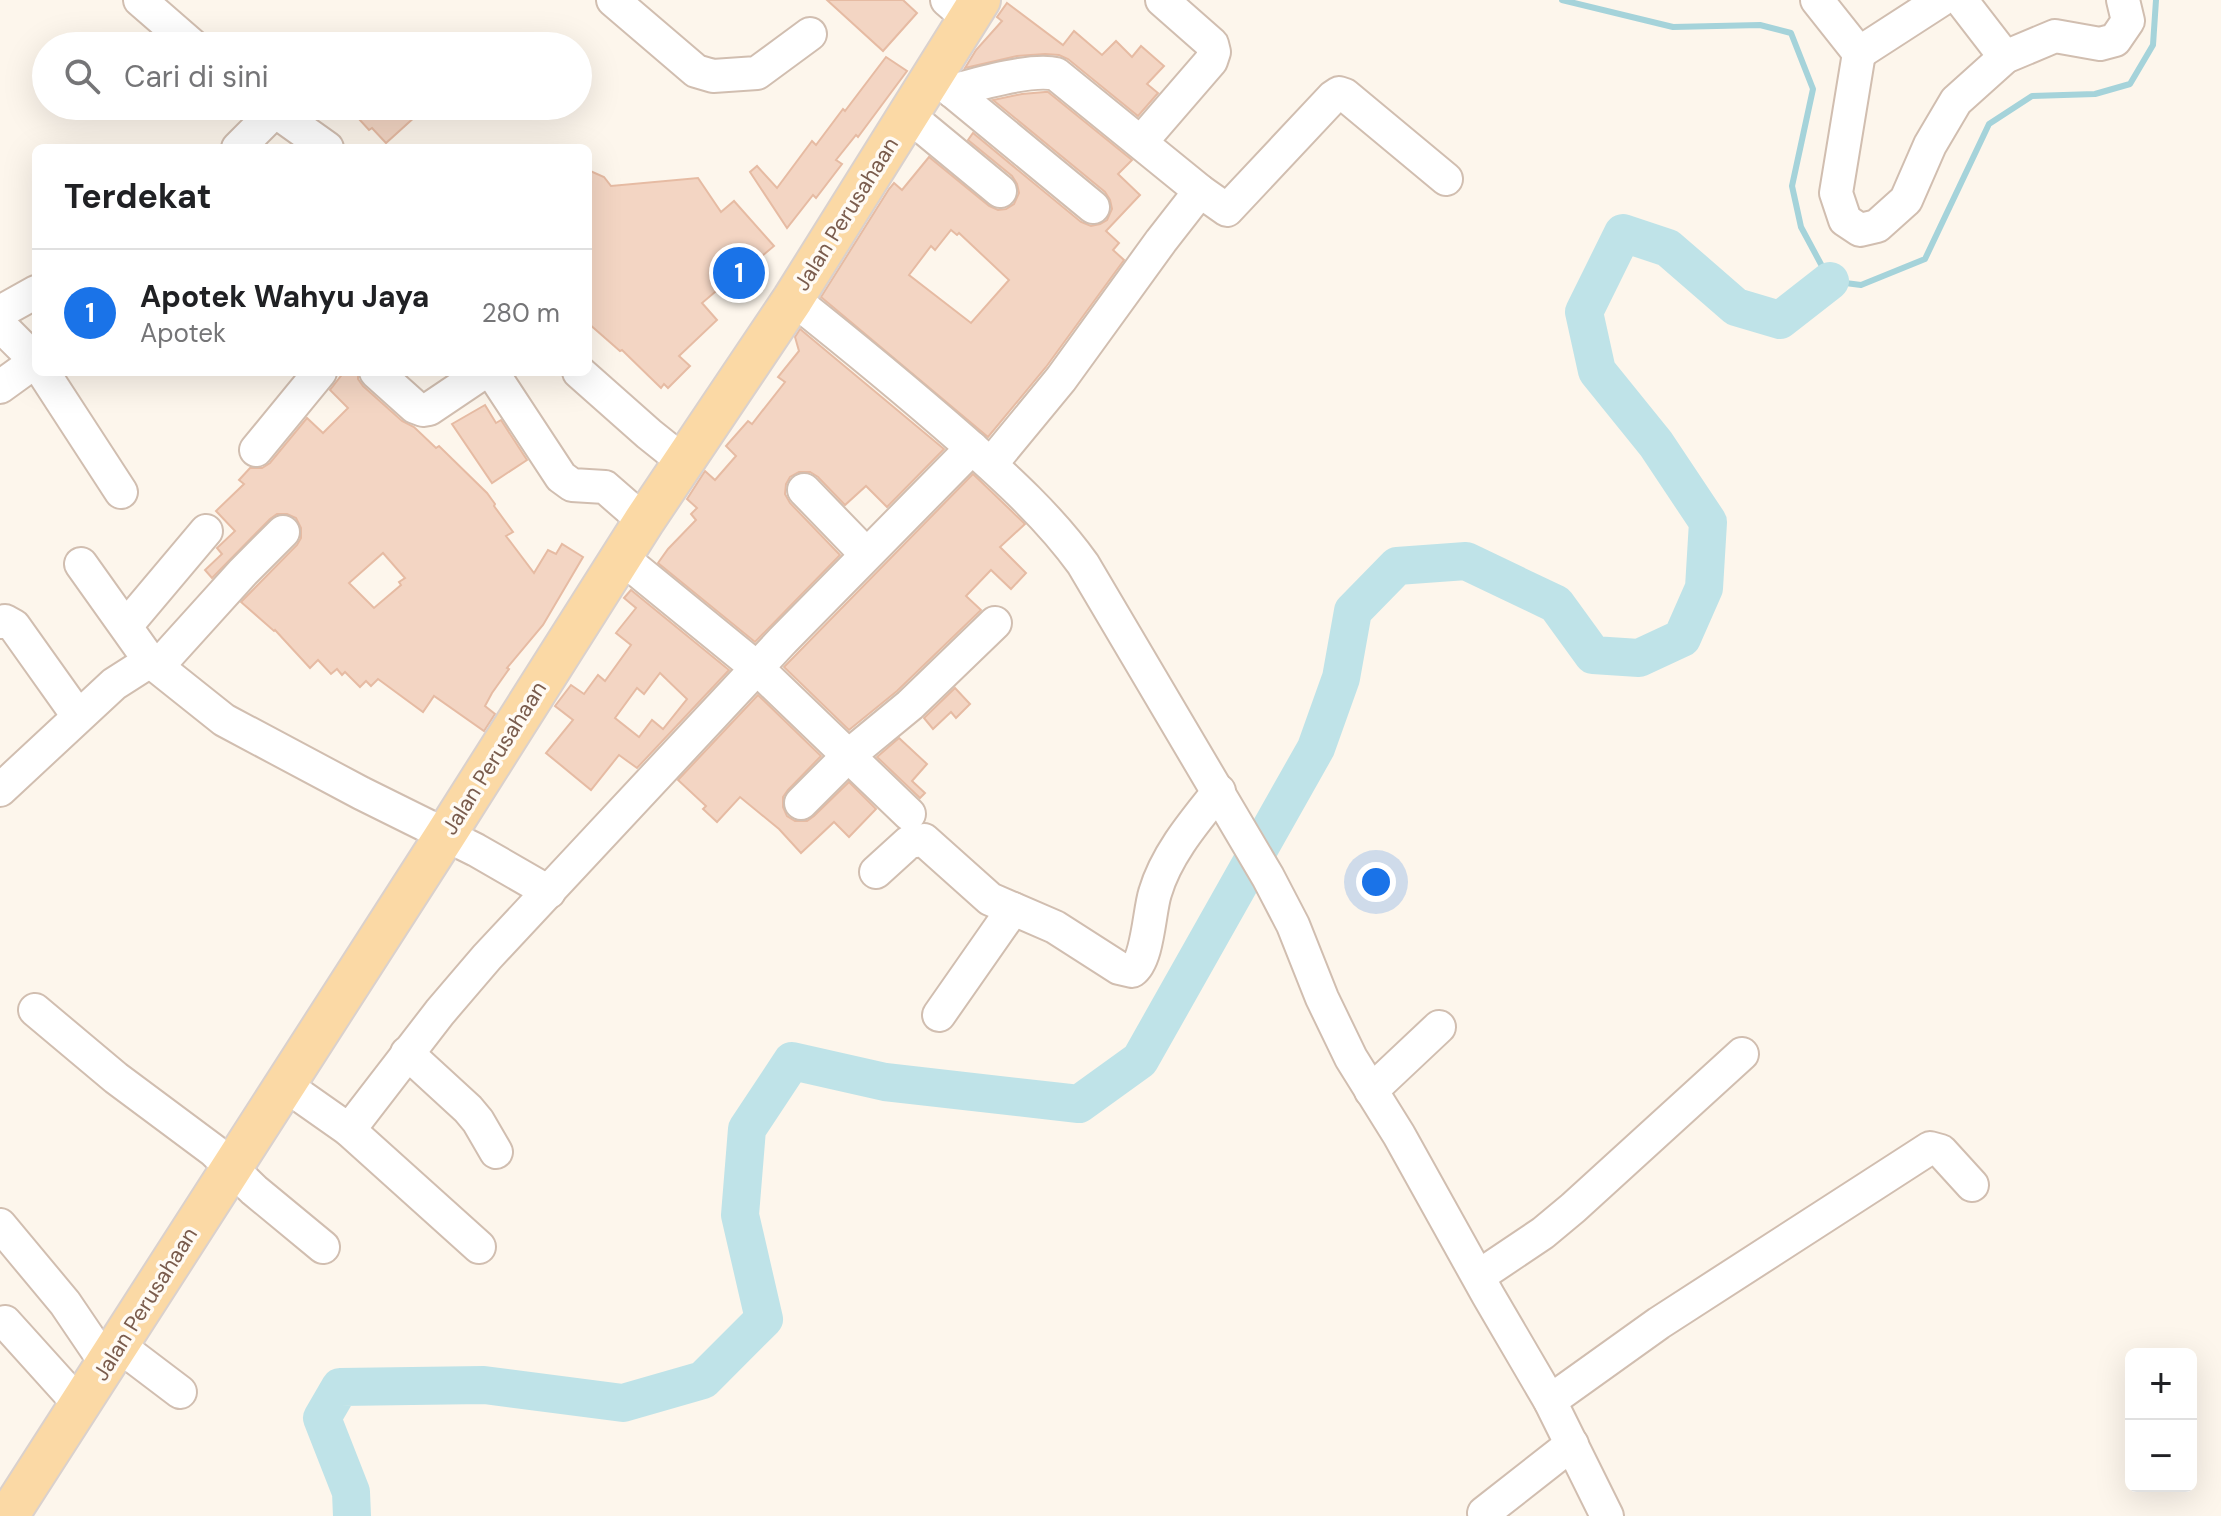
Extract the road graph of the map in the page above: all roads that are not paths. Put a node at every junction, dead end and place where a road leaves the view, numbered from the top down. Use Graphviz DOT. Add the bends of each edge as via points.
graph roads {
  1 [pos="140,0"];
  2 [pos="613,0"];
  3 [pos="1162,0"];
  4 [pos="1817,0"];
  5 [pos="1941,0"];
  6 [pos="1961,0"];
  7 [pos="2123,0"];
  8 [pos="965,6"];
  9 [pos="177,32"];
  10 [pos="810,34"];
  11 [pos="1859,53"];
  12 [pos="2005,57"];
  13 [pos="943,82"];
  14 [pos="908,115"];
  15 [pos="262,120"];
  16 [pos="288,120"];
  17 [pos="1141,142"];
  18 [pos="241,144"];
  19 [pos="322,144"];
  20 [pos="1446,179"];
  21 [pos="1000,191"];
  22 [pos="1200,191"];
  23 [pos="1093,207"];
  24 [pos="32,294"];
  25 [pos="793,299"];
  26 [pos="0,312"];
  27 [pos="0,325"];
  28 [pos="32,357"];
  29 [pos="32,364"];
  30 [pos="46,376"];
  31 [pos="317,376"];
  32 [pos="380,376"];
  33 [pos="478,376"];
  34 [pos="495,376"];
  35 [pos="584,376"];
  36 [pos="0,387"];
  37 [pos="256,450"];
  38 [pos="981,456"];
  39 [pos="684,462"];
  40 [pos="804,490"];
  41 [pos="121,492"];
  42 [pos="644,521"];
  43 [pos="206,531"];
  44 [pos="283,532"];
  45 [pos="866,554"];
  46 [pos="621,557"];
  47 [pos="81,564"];
  48 [pos="0,622"];
  49 [pos="995,623"];
  50 [pos="126,626"];
  51 [pos="154,664"];
  52 [pos="757,668"];
  53 [pos="78,716"];
  54 [pos="848,756"];
  55 [pos="0,790"];
  56 [pos="801,803"];
  57 [pos="1226,803"];
  58 [pos="909,814"];
  59 [pos="446,834"];
  60 [pos="876,872"];
  61 [pos="549,892"];
  62 [pos="1013,909"];
  63 [pos="35,1010"];
  64 [pos="939,1015"];
  65 [pos="1439,1027"];
  66 [pos="407,1053"];
  67 [pos="1742,1054"];
  68 [pos="285,1085"];
  69 [pos="1371,1091"];
  70 [pos="349,1130"];
  71 [pos="496,1152"];
  72 [pos="231,1167"];
  73 [pos="1972,1185"];
  74 [pos="0,1225"];
  75 [pos="323,1247"];
  76 [pos="479,1247"];
  77 [pos="1479,1276"];
  78 [pos="5,1322"];
  79 [pos="113,1355"];
  80 [pos="180,1392"];
  81 [pos="1550,1401"];
  82 [pos="80,1405"];
  83 [pos="1572,1444"];
  84 [pos="1484,1513"];
  85 [pos="8,1516"];
  86 [pos="1607,1516"];
  1 -- 9 [label="street"];
  2 -- 10 [label="street" via="706,75 757,73"];
  3 -- 17 [label="street" via="1212,44 1213,56"];
  4 -- 11 [label="street"];
  5 -- 11 [label="street"];
  6 -- 12 [label="street"];
  7 -- 12 [label="street" via="2128,21 2115,40 2100,44 2055,36"];
  8 -- 13 [label="main road, Jalan Perusahaan"];
  11 -- 12 [label="street" via="1836,193 1845,220 1860,230 1877,226 1906,200 1956,101"];
  13 -- 14 [label="main road, Jalan Perusahaan"];
  13 -- 17 [label="street" via="1052,73"];
  13 -- 23 [label="street"];
  14 -- 21 [label="street"];
  14 -- 25 [label="main road, Jalan Perusahaan"];
  15 -- 18 [label="street"];
  16 -- 19 [label="street"];
  17 -- 22 [label="street"];
  20 -- 22 [label="street" via="1339,93 1228,209"];
  22 -- 38 [label="street" via="1061,379"];
  24 -- 26 [label="street"];
  25 -- 38 [label="street"];
  25 -- 39 [label="main road, Jalan Perusahaan"];
  27 -- 28 [label="street"];
  29 -- 36 [label="street"];
  30 -- 41 [label="street"];
  31 -- 37 [label="street"];
  32 -- 33 [label="street" via="423,410"];
  34 -- 42 [label="street" via="561,477 572,485 605,487"];
  35 -- 39 [label="street"];
  38 -- 45 [label="street"];
  38 -- 57 [label="street" via="1071,547"];
  39 -- 42 [label="main road, Jalan Perusahaan"];
  40 -- 45 [label="street"];
  42 -- 46 [label="main road, Jalan Perusahaan"];
  43 -- 50 [label="street"];
  44 -- 51 [label="street"];
  45 -- 52 [label="street"];
  46 -- 52 [label="street"];
  46 -- 59 [label="main road, Jalan Perusahaan"];
  47 -- 50 [label="street"];
  48 -- 53 [label="street" via="14,626"];
  49 -- 54 [label="street"];
  50 -- 51 [label="street"];
  51 -- 53 [label="street" via="114,684"];
  51 -- 59 [label="street" via="224,720"];
  52 -- 54 [label="street"];
  52 -- 61 [label="street"];
  53 -- 55 [label="street"];
  54 -- 56 [label="street"];
  54 -- 58 [label="street"];
  57 -- 62 [label="street" via="1183,837 1167,863 1135,969 1123,970 1055,927"];
  57 -- 69 [label="street" via="1293,925 1334,1022"];
  59 -- 61 [label="street"];
  59 -- 68 [label="main road, Jalan Perusahaan"];
  60 -- 62 [label="street" via="909,842 924,840 985,895"];
  61 -- 66 [label="street"];
  62 -- 64 [label="street"];
  63 -- 72 [label="street"];
  65 -- 69 [label="street"];
  66 -- 70 [label="street"];
  66 -- 71 [label="street" via="468,1109"];
  67 -- 77 [label="street" via="1573,1208"];
  68 -- 70 [label="street"];
  68 -- 72 [label="main road, Jalan Perusahaan"];
  69 -- 77 [label="street"];
  70 -- 76 [label="street"];
  72 -- 75 [label="street"];
  72 -- 79 [label="main road, Jalan Perusahaan"];
  73 -- 81 [label="street" via="1944,1153 1930,1148 1659,1323"];
  74 -- 79 [label="street"];
  77 -- 81 [label="street"];
  78 -- 82 [label="street"];
  79 -- 80 [label="street"];
  79 -- 82 [label="main road, Jalan Perusahaan"];
  81 -- 83 [label="street"];
  82 -- 85 [label="main road, Jalan Perusahaan"];
  83 -- 84 [label="street"];
  83 -- 86 [label="street"];
}
